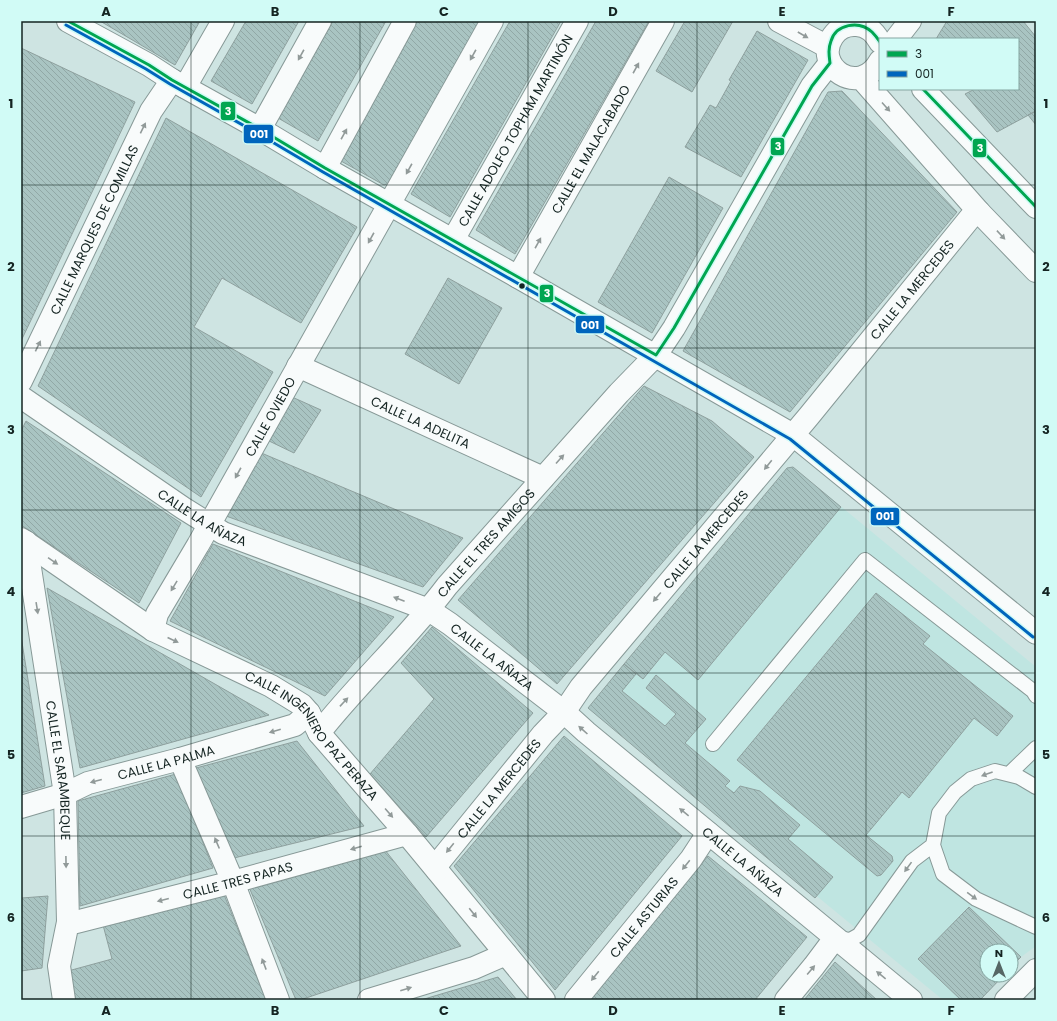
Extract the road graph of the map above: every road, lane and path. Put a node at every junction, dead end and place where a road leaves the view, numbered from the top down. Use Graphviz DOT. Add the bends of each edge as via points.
graph roads {
  1 [pos="68,21"];
  2 [pos="223,21"];
  3 [pos="320,21"];
  4 [pos="405,21"];
  5 [pos="492,21"];
  6 [pos="577,21"];
  7 [pos="662,21"];
  8 [pos="779,21"];
  9 [pos="910,21"];
  10 [pos="853,22"];
  11 [pos="897,38"];
  12 [pos="879,41"];
  13 [pos="829,55"];
  14 [pos="879,63"];
  15 [pos="861,78"];
  16 [pos="178,84"];
  17 [pos="924,90"];
  18 [pos="260,129"];
  19 [pos="325,168"];
  20 [pos="390,204"];
  21 [pos="1036,207"];
  22 [pos="979,212"];
  23 [pos="453,240"];
  24 [pos="1036,272"];
  25 [pos="518,276"];
  26 [pos="656,355"];
  27 [pos="298,366"];
  28 [pos="21,381"];
  29 [pos="21,397"];
  30 [pos="793,435"];
  31 [pos="544,478"];
  32 [pos="209,525"];
  33 [pos="23,541"];
  34 [pos="429,610"];
  35 [pos="153,630"];
  36 [pos="1036,633"];
  37 [pos="1036,696"];
  38 [pos="564,712"];
  39 [pos="308,713"];
  40 [pos="319,732"];
  41 [pos="713,744"];
  42 [pos="1036,748"];
  43 [pos="180,759"];
  44 [pos="1009,774"];
  45 [pos="1036,787"];
  46 [pos="65,794"];
  47 [pos="21,807"];
  48 [pos="708,833"];
  49 [pos="407,834"];
  50 [pos="933,845"];
  51 [pos="437,870"];
  52 [pos="233,882"];
  53 [pos="68,922"];
  54 [pos="1036,927"];
  55 [pos="835,938"];
  56 [pos="506,954"];
  57 [pos="1036,970"];
  58 [pos="64,1000"];
  59 [pos="278,1000"];
  60 [pos="369,1000"];
  61 [pos="544,1000"];
  62 [pos="576,1000"];
  63 [pos="786,1000"];
  64 [pos="911,1000"];
  65 [pos="1006,1000"];
  1 -- 16 [label="street"];
  2 -- 16 [label="street, CALLE MARQUES DE COMILLAS"];
  3 -- 18 [label="street, one-way"];
  19 -- 4 [label="street, one-way"];
  5 -- 20 [label="street, CALLE OVIEDO, one-way"];
  6 -- 23 [label="street, CALLE ADOLFO TOPHAM MARTINÓN"];
  25 -- 7 [label="street, CALLE EL MALACABADO, one-way"];
  8 -- 13 [label="street, one-way"];
  9 -- 11 [label="street"];
  10 -- 12 [label="street" via="871,29"];
  10 -- 13 [label="street, CALLE EL TRES AMIGOS" via="834,34 830,41"];
  13 -- 15 [label="street" via="835,70 843,76"];
  13 -- 26 [label="street, CALLE EL TRES AMIGOS" via="674,328"];
  14 -- 15 [label="street" via="869,74"];
  15 -- 22 [label="street, one-way"];
  16 -- 18 [label="street"];
  28 -- 16 [label="street, CALLE MARQUES DE COMILLAS, one-way" via="151,111"];
  17 -- 21 [label="street"];
  18 -- 19 [label="street"];
  19 -- 20 [label="street"];
  20 -- 23 [label="street"];
  20 -- 27 [label="street, CALLE OVIEDO, one-way"];
  22 -- 24 [label="street, one-way"];
  22 -- 30 [label="street, CALLE LA MERCEDES" via="970,218"];
  23 -- 25 [label="street"];
  25 -- 26 [label="street"];
  26 -- 30 [label="street"];
  31 -- 26 [label="street, CALLE EL TRES AMIGOS, one-way"];
  27 -- 31 [label="street, CALLE LA ADELITA"];
  27 -- 32 [label="street, CALLE OVIEDO, one-way"];
  29 -- 32 [label="street, CALLE LA AÑAZA"];
  30 -- 36 [label="street"];
  30 -- 38 [label="street, CALLE LA MERCEDES, one-way" via="581,687"];
  31 -- 34 [label="street, CALLE EL TRES AMIGOS" via="447,586"];
  34 -- 32 [label="street, CALLE LA AÑAZA, one-way" via="223,533"];
  32 -- 35 [label="street, CALLE OVIEDO, one-way" via="157,614"];
  33 -- 35 [label="street, CALLE INGENIERO PAZ PERAZA, one-way"];
  33 -- 46 [label="street, CALLE EL SARAMBEQUE, one-way"];
  34 -- 38 [label="street, CALLE LA AÑAZA"];
  40 -- 34 [label="street, CALLE EL TRES AMIGOS, one-way"];
  35 -- 39 [label="street, CALLE INGENIERO PAZ PERAZA, one-way" via="271,686 302,705"];
  37 -- 41 [label="lane" via="1033,691 865,560"];
  48 -- 38 [label="street, CALLE LA AÑAZA, one-way"];
  38 -- 51 [label="street, CALLE LA MERCEDES, one-way" via="439,862"];
  39 -- 40 [label="street, CALLE INGENIERO PAZ PERAZA"];
  39 -- 43 [label="street, CALLE LA PALMA, one-way" via="295,725"];
  40 -- 49 [label="street, CALLE INGENIERO PAZ PERAZA, one-way"];
  42 -- 44 [label="lane"];
  43 -- 46 [label="street, CALLE LA PALMA, one-way" via="88,783"];
  52 -- 43 [label="street, one-way"];
  44 -- 45 [label="lane"];
  44 -- 50 [label="lane, one-way" via="995,771 971,779 955,792 939,813"];
  46 -- 47 [label="street, CALLE LA PALMA"];
  46 -- 53 [label="street, CALLE EL SARAMBEQUE, one-way"];
  48 -- 55 [label="street, CALLE LA AÑAZA"];
  48 -- 62 [label="street, CALLE ASTURIAS, one-way" via="691,859"];
  49 -- 51 [label="street, CALLE INGENIERO PAZ PERAZA"];
  49 -- 52 [label="street, CALLE TRES PAPAS, one-way"];
  50 -- 54 [label="lane, one-way" via="948,885"];
  50 -- 55 [label="lane, one-way" via="912,861 859,935 850,940"];
  51 -- 56 [label="street, CALLE INGENIERO PAZ PERAZA, one-way"];
  52 -- 53 [label="street, CALLE TRES PAPAS, one-way"];
  59 -- 52 [label="street, one-way"];
  53 -- 58 [label="street, CALLE EL SARAMBEQUE" via="59,966"];
  63 -- 55 [label="street, one-way"];
  64 -- 55 [label="street, CALLE LA AÑAZA, one-way"];
  60 -- 56 [label="street, one-way" via="474,968"];
  56 -- 61 [label="street, CALLE INGENIERO PAZ PERAZA"];
  57 -- 65 [label="street"];
}
